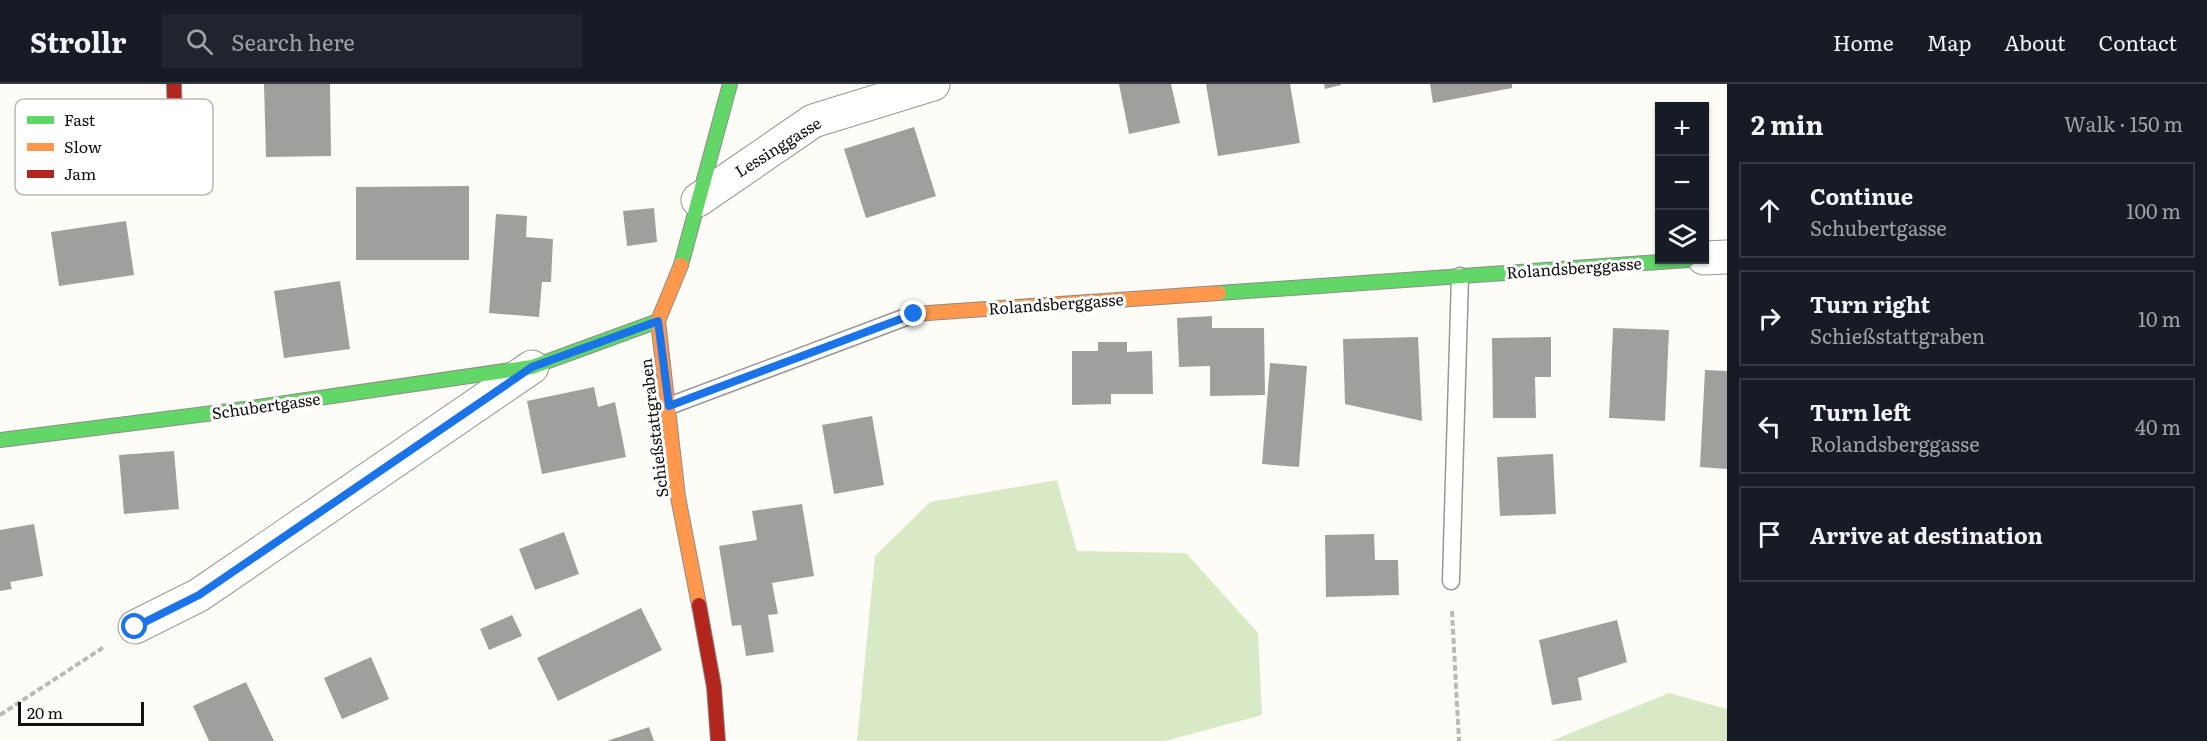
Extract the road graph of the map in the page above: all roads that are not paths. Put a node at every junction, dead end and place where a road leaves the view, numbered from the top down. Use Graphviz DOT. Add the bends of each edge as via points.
graph roads {
  1 [pos="174,84"];
  2 [pos="730,84"];
  3 [pos="933,84"];
  4 [pos="174,99"];
  5 [pos="698,200"];
  6 [pos="1727,257"];
  7 [pos="1709,258"];
  8 [pos="1655,262"];
  9 [pos="1460,276"];
  10 [pos="914,314"];
  11 [pos="658,321"];
  12 [pos="532,367"];
  13 [pos="669,406"];
  14 [pos="0,441"];
  15 [pos="1451,580"];
  16 [pos="135,627"];
  17 [pos="718,741"];
  1 -- 4 [label="street"];
  2 -- 5 [label="street"];
  3 -- 5 [label="street, Lessinggasse" via="813,121"];
  5 -- 11 [label="street" via="679,273"];
  6 -- 7 [label="street"];
  8 -- 9 [label="street, Rolandsberggasse"];
  9 -- 10 [label="street, Rolandsberggasse"];
  9 -- 15 [label="lane"];
  10 -- 13 [label="lane, Rolandsberggasse"];
  11 -- 12 [label="street, Schubertgasse"];
  11 -- 13 [label="street, Schießstattgraben"];
  12 -- 14 [label="street, Schubertgasse"];
  12 -- 16 [label="street, Schubertgasse" via="199,595"];
  13 -- 17 [label="street, Schießstattgraben" via="678,497 714,687"];
}
